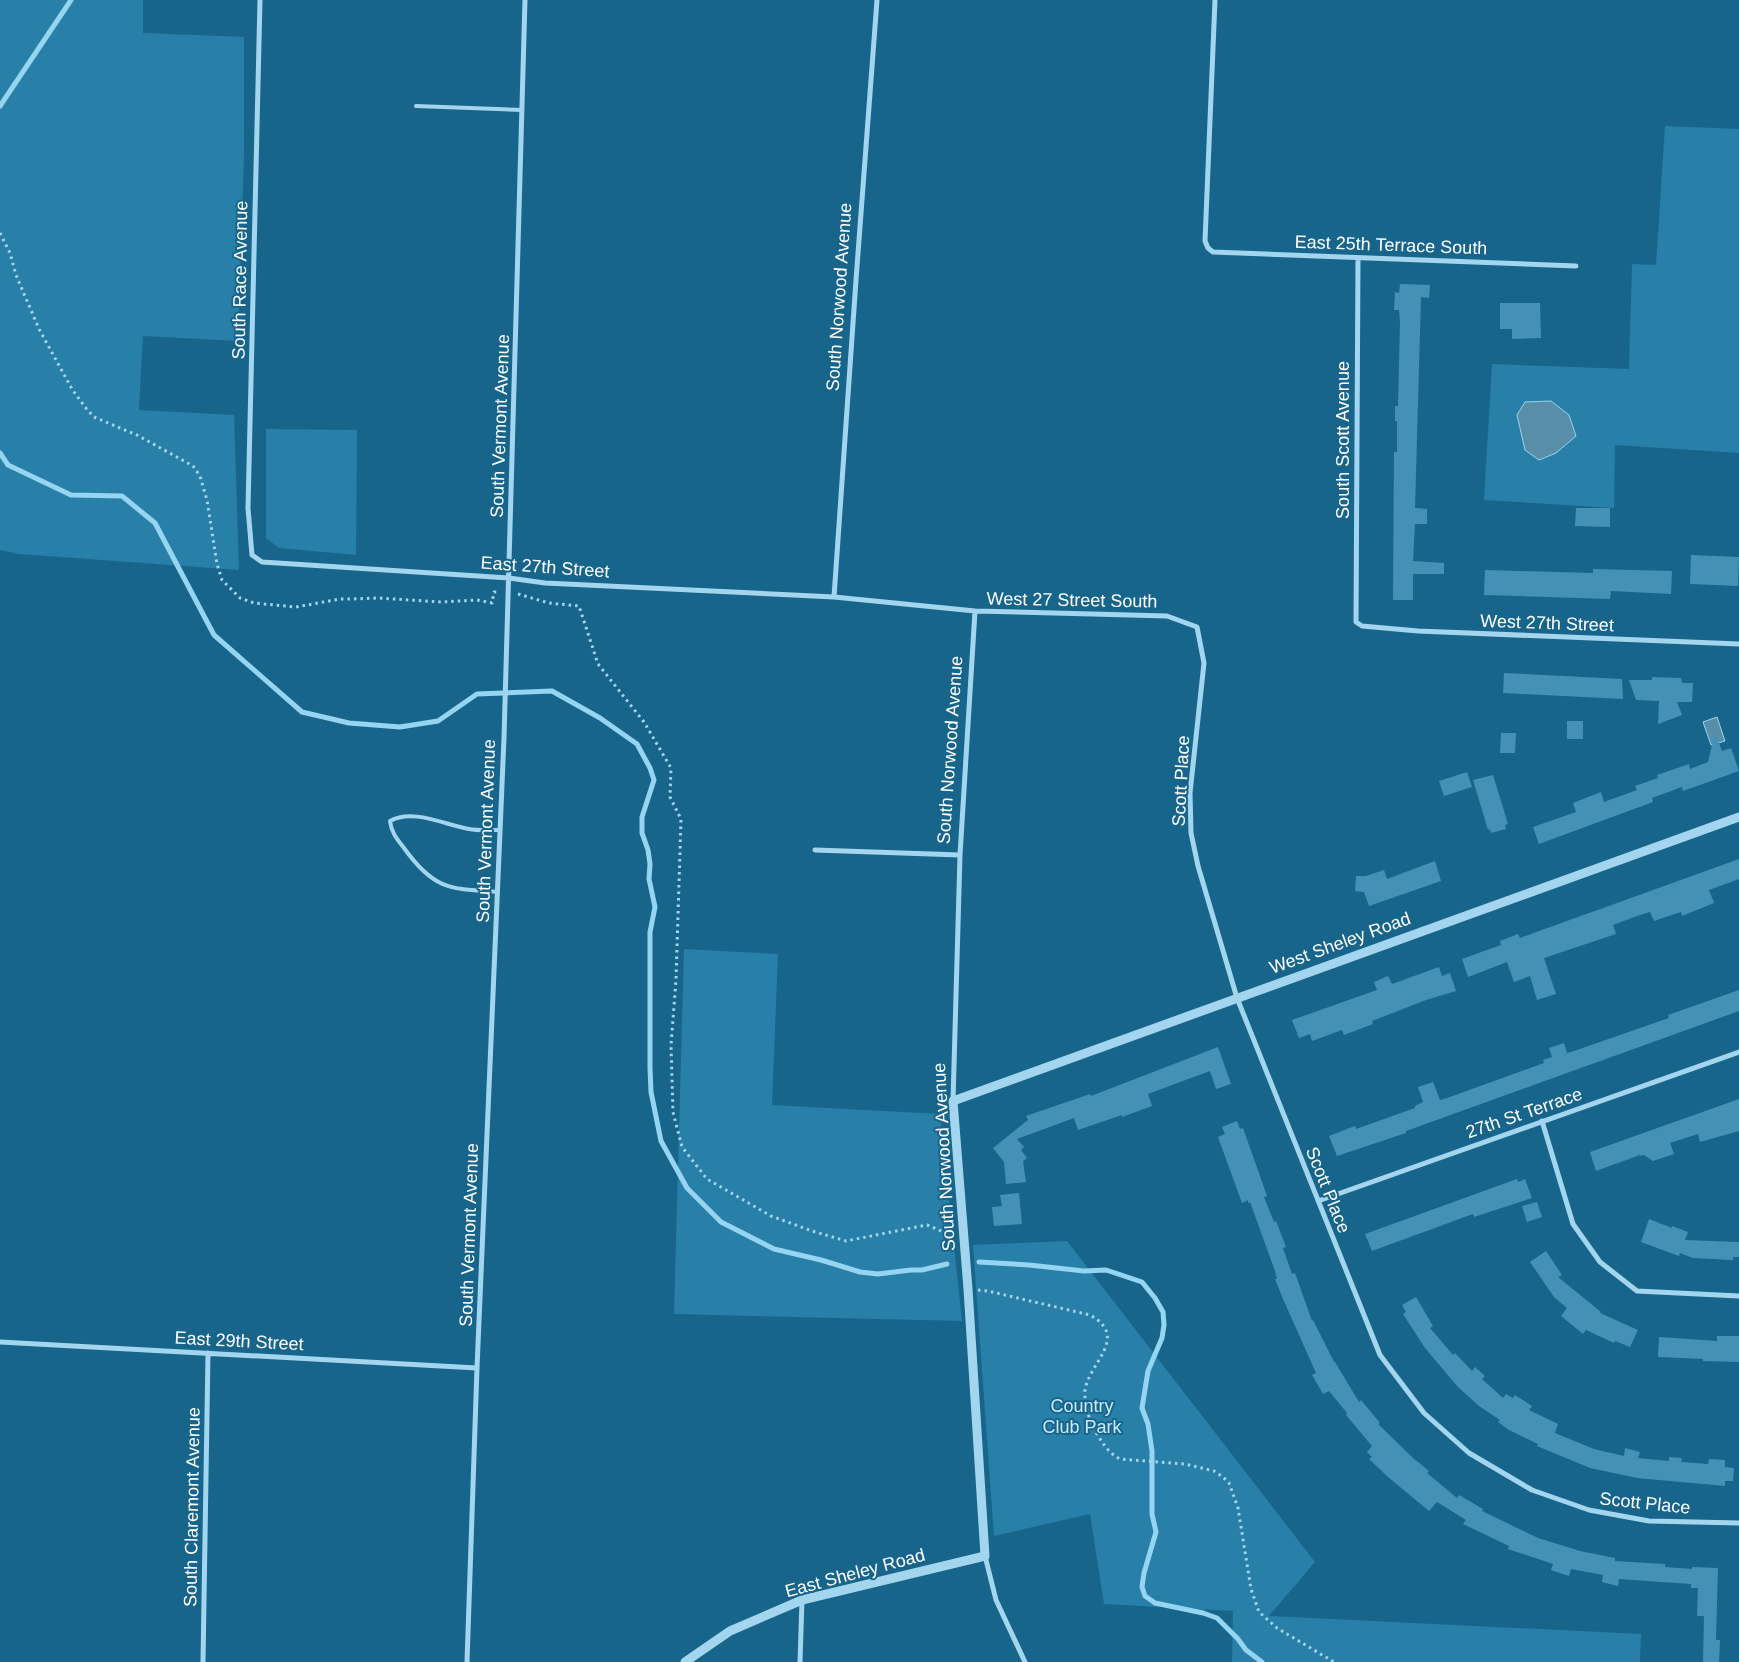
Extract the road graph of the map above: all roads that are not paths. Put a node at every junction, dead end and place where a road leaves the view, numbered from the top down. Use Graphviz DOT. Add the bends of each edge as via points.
graph roads {
  1 [pos="260,0"];
  2 [pos="525,0"];
  3 [pos="877,0"];
  4 [pos="1215,0"];
  5 [pos="416,106"];
  6 [pos="522,110"];
  7 [pos="1358,258"];
  8 [pos="1576,266"];
  9 [pos="256,558"];
  10 [pos="509,578"];
  11 [pos="834,597"];
  12 [pos="975,611"];
  13 [pos="1356,622"];
  14 [pos="1197,627"];
  15 [pos="1739,644"];
  16 [pos="1739,817"];
  17 [pos="500,830"];
  18 [pos="815,850"];
  19 [pos="960,855"];
  20 [pos="498,892"];
  21 [pos="1237,998"];
  22 [pos="1739,1052"];
  23 [pos="953,1101"];
  24 [pos="1542,1121"];
  25 [pos="1318,1201"];
  26 [pos="1739,1296"];
  27 [pos="0,1342"];
  28 [pos="208,1353"];
  29 [pos="477,1368"];
  30 [pos="1739,1523"];
  31 [pos="985,1556"];
  32 [pos="802,1600"];
  33 [pos="203,1662"];
  34 [pos="467,1662"];
  35 [pos="686,1662"];
  36 [pos="800,1662"];
  37 [pos="1025,1662"];
  1 -- 9 [label="street, South Race Avenue" via="248,508 252,555"];
  2 -- 6 [label="street, South Vermont Avenue"];
  3 -- 11 [label="street, South Norwood Avenue"];
  4 -- 7 [label="street, East 25th Terrace South" via="1205,241 1208,248 1213,252"];
  5 -- 6 [label="lane"];
  6 -- 10 [label="street, South Vermont Avenue"];
  7 -- 8 [label="street, East 25th Terrace South"];
  7 -- 13 [label="street, South Scott Avenue"];
  9 -- 10 [label="street, East 27th Street" via="262,562"];
  10 -- 11 [label="street, East 27th Street" via="545,583"];
  10 -- 17 [label="street, South Vermont Avenue"];
  11 -- 12 [label="street, East 27th Street"];
  12 -- 14 [label="street, West 27 Street South" via="1167,616"];
  12 -- 19 [label="street, South Norwood Avenue"];
  13 -- 15 [label="street, West 27th Street" via="1362,626 1418,631"];
  14 -- 21 [label="street, Scott Place" via="1204,663 1190,793 1191,833"];
  16 -- 21 [label="street, West Sheley Road"];
  17 -- 20 [label="street, South Vermont Avenue"];
  17 -- 20 [label="lane" via="472,830 422,817 396,817 390,821 391,830 414,863 434,881 457,890"];
  18 -- 19 [label="street"];
  19 -- 23 [label="street, South Norwood Avenue"];
  20 -- 29 [label="street, South Vermont Avenue"];
  21 -- 23 [label="street, West Sheley Road"];
  21 -- 25 [label="street, Scott Place"];
  22 -- 24 [label="street, 27th St Terrace"];
  23 -- 31 [label="street, South Norwood Avenue"];
  24 -- 25 [label="street, 27th St Terrace"];
  24 -- 26 [label="street" via="1573,1224 1600,1262 1637,1291"];
  25 -- 30 [label="street, Scott Place" via="1380,1355 1424,1413 1469,1453 1532,1490 1589,1510 1649,1520"];
  27 -- 28 [label="street, East 29th Street"];
  28 -- 29 [label="street, East 29th Street"];
  28 -- 33 [label="street, South Claremont Avenue"];
  29 -- 34 [label="street, South Vermont Avenue"];
  31 -- 32 [label="street, East Sheley Road"];
  31 -- 37 [label="street, South Norwood Avenue" via="996,1600"];
  32 -- 35 [label="street, East Sheley Road" via="730,1632"];
  32 -- 36 [label="street"];
}
